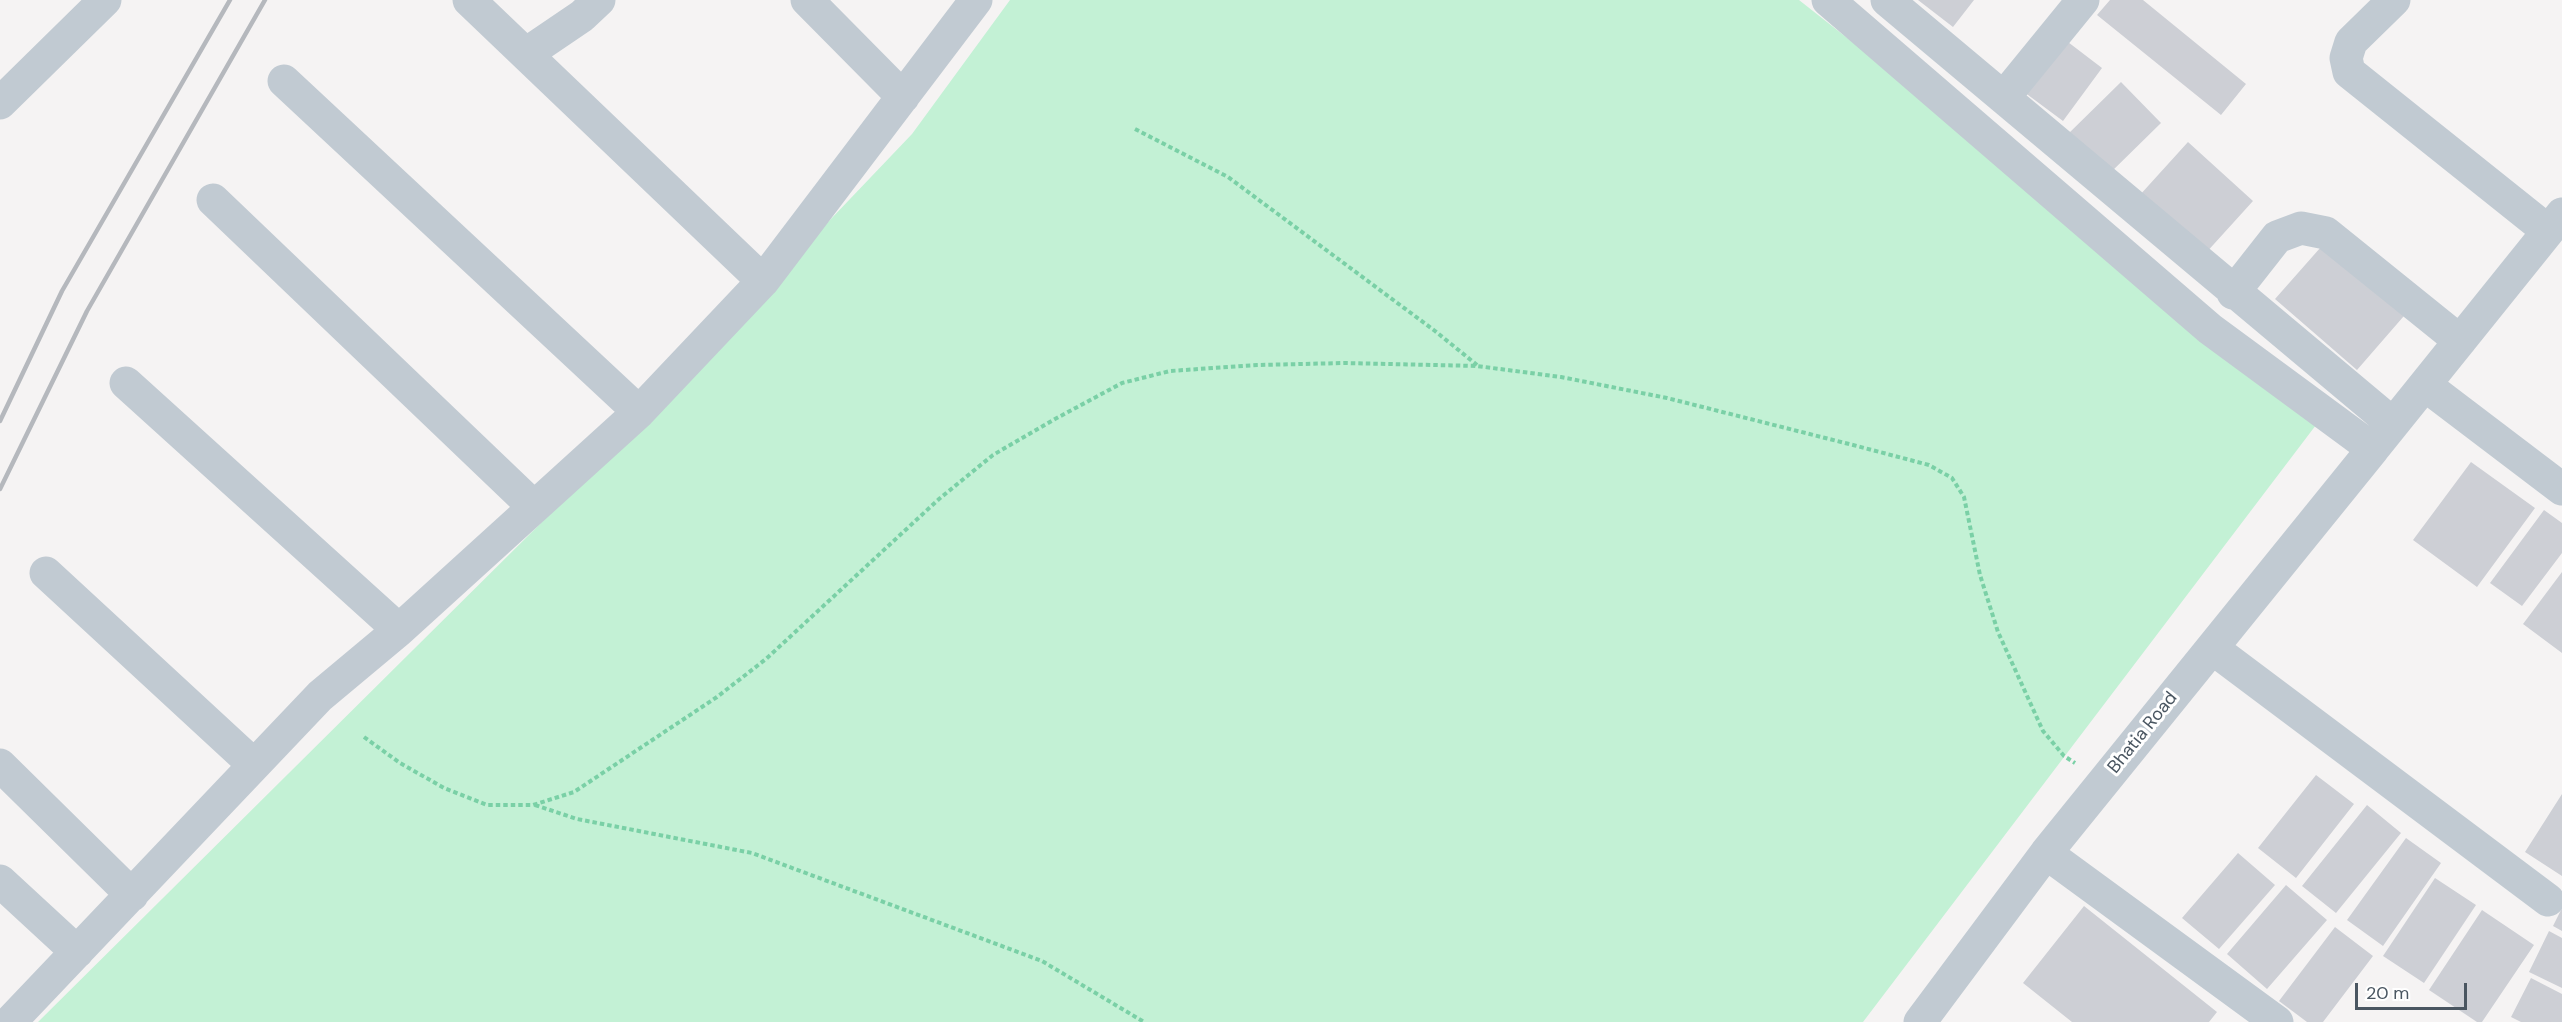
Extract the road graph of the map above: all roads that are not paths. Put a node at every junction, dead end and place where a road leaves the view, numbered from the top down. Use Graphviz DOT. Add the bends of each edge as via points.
graph roads {
  1 [pos="105,0"];
  2 [pos="469,0"];
  3 [pos="599,0"];
  4 [pos="807,0"];
  5 [pos="976,0"];
  6 [pos="1828,0"];
  7 [pos="1887,0"];
  8 [pos="2083,0"];
  9 [pos="2394,0"];
  10 [pos="526,54"];
  11 [pos="284,81"];
  12 [pos="903,97"];
  13 [pos="2004,97"];
  14 [pos="0,103"];
  15 [pos="213,200"];
  16 [pos="2555,222"];
  17 [pos="763,281"];
  18 [pos="2233,292"];
  19 [pos="2460,341"];
  20 [pos="126,383"];
  21 [pos="2425,385"];
  22 [pos="639,412"];
  23 [pos="2383,437"];
  24 [pos="2562,489"];
  25 [pos="534,507"];
  26 [pos="46,573"];
  27 [pos="399,630"];
  28 [pos="2212,648"];
  29 [pos="0,765"];
  30 [pos="254,765"];
  31 [pos="2046,853"];
  32 [pos="0,881"];
  33 [pos="132,895"];
  34 [pos="2548,900"];
  35 [pos="76,952"];
  36 [pos="10,1010"];
  37 [pos="1920,1022"];
  38 [pos="2277,1022"];
  1 -- 14 [label="street"];
  2 -- 10 [label="street"];
  3 -- 10 [label="street"];
  4 -- 12 [label="street"];
  5 -- 12 [label="street"];
  6 -- 23 [label="street" via="2210,329"];
  7 -- 13 [label="street"];
  8 -- 13 [label="street"];
  9 -- 16 [label="street" via="2351,42 2346,58 2349,72"];
  10 -- 17 [label="street"];
  11 -- 22 [label="street"];
  12 -- 17 [label="street"];
  13 -- 18 [label="street"];
  15 -- 25 [label="street"];
  16 -- 19 [label="street, Bhatia Road"];
  17 -- 22 [label="street"];
  18 -- 19 [label="street" via="2277,237 2301,228 2326,233"];
  18 -- 23 [label="street"];
  19 -- 21 [label="street, Bhatia Road"];
  20 -- 27 [label="street"];
  21 -- 23 [label="street, Bhatia Road"];
  21 -- 24 [label="street"];
  22 -- 25 [label="street"];
  23 -- 28 [label="street, Bhatia Road"];
  25 -- 27 [label="street"];
  26 -- 30 [label="street"];
  27 -- 30 [label="street" via="320,696"];
  28 -- 31 [label="street, Bhatia Road"];
  28 -- 34 [label="street"];
  29 -- 33 [label="street"];
  30 -- 33 [label="street"];
  31 -- 37 [label="street, Bhatia Road"];
  31 -- 38 [label="street"];
  32 -- 35 [label="street"];
  33 -- 35 [label="street"];
  35 -- 36 [label="street"];
}
